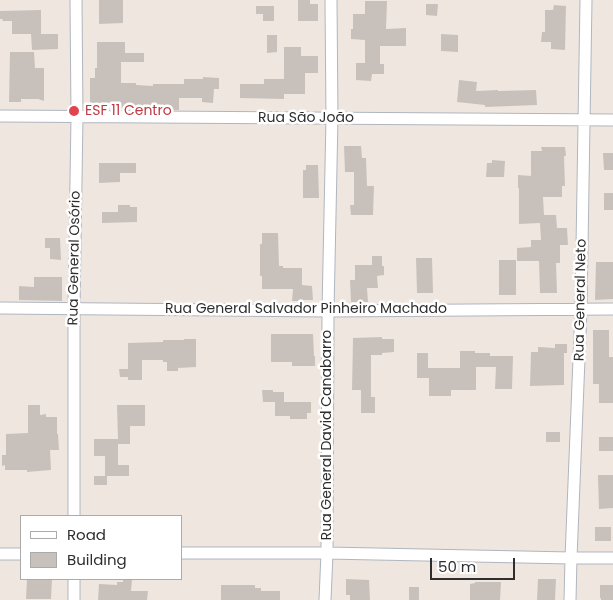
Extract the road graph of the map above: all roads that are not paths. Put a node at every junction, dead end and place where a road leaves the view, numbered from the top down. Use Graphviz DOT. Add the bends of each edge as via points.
graph roads {
  1 [pos="76,0"];
  2 [pos="331,0"];
  3 [pos="586,0"];
  4 [pos="0,116"];
  5 [pos="77,117"];
  6 [pos="332,118"];
  7 [pos="584,120"];
  8 [pos="613,120"];
  9 [pos="0,308"];
  10 [pos="74,308"];
  11 [pos="613,309"];
  12 [pos="582,310"];
  13 [pos="328,311"];
  14 [pos="74,515"];
  15 [pos="182,553"];
  16 [pos="327,553"];
  17 [pos="0,554"];
  18 [pos="20,554"];
  19 [pos="571,558"];
  20 [pos="613,558"];
  21 [pos="74,580"];
  22 [pos="74,600"];
  23 [pos="325,600"];
  24 [pos="570,600"];
  1 -- 5 [label="street, Rua General Osório"];
  2 -- 6 [label="street, Rua General David Canabarro"];
  3 -- 7 [label="street, Rua General Neto"];
  4 -- 5 [label="street, Rua São João"];
  5 -- 6 [label="street, Rua São João"];
  5 -- 10 [label="street, Rua General Osório"];
  6 -- 7 [label="street, Rua São João"];
  6 -- 13 [label="street, Rua General David Canabarro"];
  7 -- 8 [label="street, Rua São João"];
  7 -- 12 [label="street, Rua General Neto"];
  9 -- 10 [label="street, Rua General Salvador Pinheiro Machado"];
  10 -- 13 [label="street, Rua General Salvador Pinheiro Machado"];
  10 -- 14 [label="street, Rua General Osório"];
  11 -- 12 [label="street, Rua General Salvador Pinheiro Machado"];
  12 -- 13 [label="street, Rua General Salvador Pinheiro Machado"];
  12 -- 19 [label="street, Rua General Neto"];
  13 -- 16 [label="street, Rua General David Canabarro"];
  15 -- 16 [label="street"];
  16 -- 19 [label="street"];
  16 -- 23 [label="street, Rua General David Canabarro"];
  17 -- 18 [label="street"];
  19 -- 20 [label="street"];
  19 -- 24 [label="street, Rua General Neto"];
  21 -- 22 [label="street"];
}
